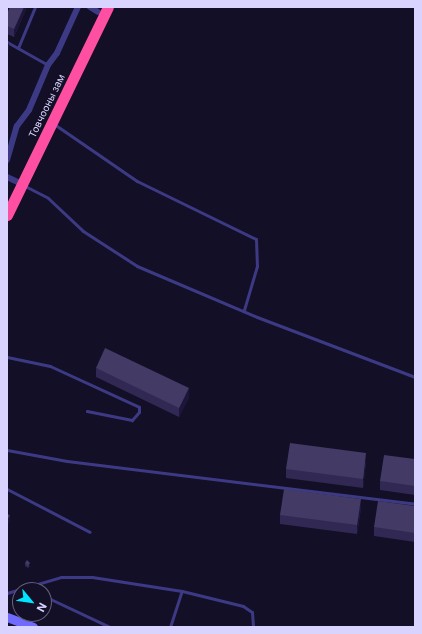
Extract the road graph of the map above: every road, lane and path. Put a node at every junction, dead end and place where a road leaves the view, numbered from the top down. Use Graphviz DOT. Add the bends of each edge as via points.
graph roads {
  1 [pos="35,7"];
  2 [pos="78,7"];
  3 [pos="108,7"];
  4 [pos="96,9"];
  5 [pos="7,42"];
  6 [pos="18,48"];
  7 [pos="48,65"];
  8 [pos="52,122"];
  9 [pos="7,160"];
  10 [pos="15,181"];
  11 [pos="7,199"];
  12 [pos="7,215"];
  13 [pos="244,310"];
  14 [pos="7,357"];
  15 [pos="415,377"];
  16 [pos="87,411"];
  17 [pos="7,450"];
  18 [pos="7,489"];
  19 [pos="415,504"];
  20 [pos="90,532"];
  21 [pos="44,582"];
  22 [pos="182,591"];
  23 [pos="52,600"];
  24 [pos="7,617"];
  25 [pos="33,627"];
  26 [pos="110,627"];
  27 [pos="170,627"];
  28 [pos="253,627"];
  1 -- 6 [label="lane"];
  2 -- 7 [label="street" via="57,53"];
  3 -- 8 [label="highway, Товчооны зам"];
  4 -- 10 [label="highway, Товчооны зам"];
  5 -- 6 [label="lane"];
  6 -- 7 [label="lane"];
  7 -- 9 [label="street" via="29,110 17,126"];
  8 -- 10 [label="highway, Товчооны зам"];
  8 -- 13 [label="lane" via="137,181 256,239 256,266"];
  10 -- 11 [label="highway, Товчооны зам"];
  10 -- 12 [label="highway, Товчооны зам"];
  10 -- 13 [label="lane" via="48,198 83,231 137,266"];
  13 -- 15 [label="lane"];
  14 -- 16 [label="lane" via="50,366 139,408 139,412 132,420"];
  17 -- 19 [label="lane" via="67,461"];
  18 -- 20 [label="lane"];
  21 -- 22 [label="lane" via="61,577 92,577"];
  22 -- 27 [label="lane"];
  22 -- 28 [label="lane" via="243,606 252,612"];
  23 -- 26 [label="lane"];
  24 -- 25 [label="main road"];
}
